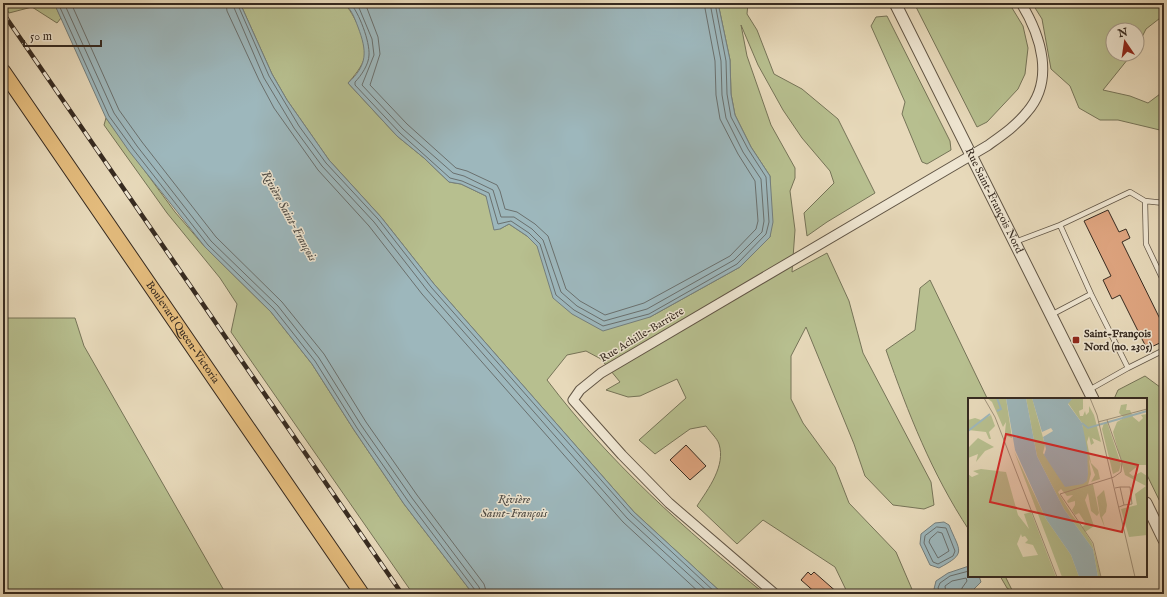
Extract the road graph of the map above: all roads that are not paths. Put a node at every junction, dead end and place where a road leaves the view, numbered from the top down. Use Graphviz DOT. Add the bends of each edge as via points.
graph roads {
  1 [pos="895,3"];
  2 [pos="1021,3"];
  3 [pos="3,71"];
  4 [pos="971,155"];
  5 [pos="1145,201"];
  6 [pos="1164,203"];
  7 [pos="1060,225"];
  8 [pos="1015,242"];
  9 [pos="1164,282"];
  10 [pos="1091,294"];
  11 [pos="1052,315"];
  12 [pos="1164,350"];
  13 [pos="1128,368"];
  14 [pos="1091,395"];
  15 [pos="1147,505"];
  16 [pos="1164,540"];
  17 [pos="362,594"];
  18 [pos="775,594"];
  1 -- 4 [label="street, Rue Saint-François Nord"];
  2 -- 4 [label="street" via="1032,22 1040,47 1043,77 1040,90 1028,112 1016,124"];
  3 -- 17 [label="main road, Boulevard Queen-Victoria"];
  4 -- 8 [label="street, Rue Saint-François Nord"];
  4 -- 18 [label="street, Rue Achille-Barrière" via="601,373 580,390 573,400 669,503"];
  5 -- 6 [label="lane"];
  5 -- 7 [label="lane" via="1130,192"];
  5 -- 9 [label="lane" via="1146,244"];
  7 -- 8 [label="lane"];
  7 -- 10 [label="lane"];
  8 -- 11 [label="street, Rue Saint-François Nord"];
  10 -- 11 [label="lane"];
  10 -- 13 [label="lane"];
  11 -- 14 [label="street, Rue Saint-François Nord"];
  12 -- 13 [label="lane"];
  13 -- 14 [label="lane"];
  15 -- 16 [label="street"];
}
